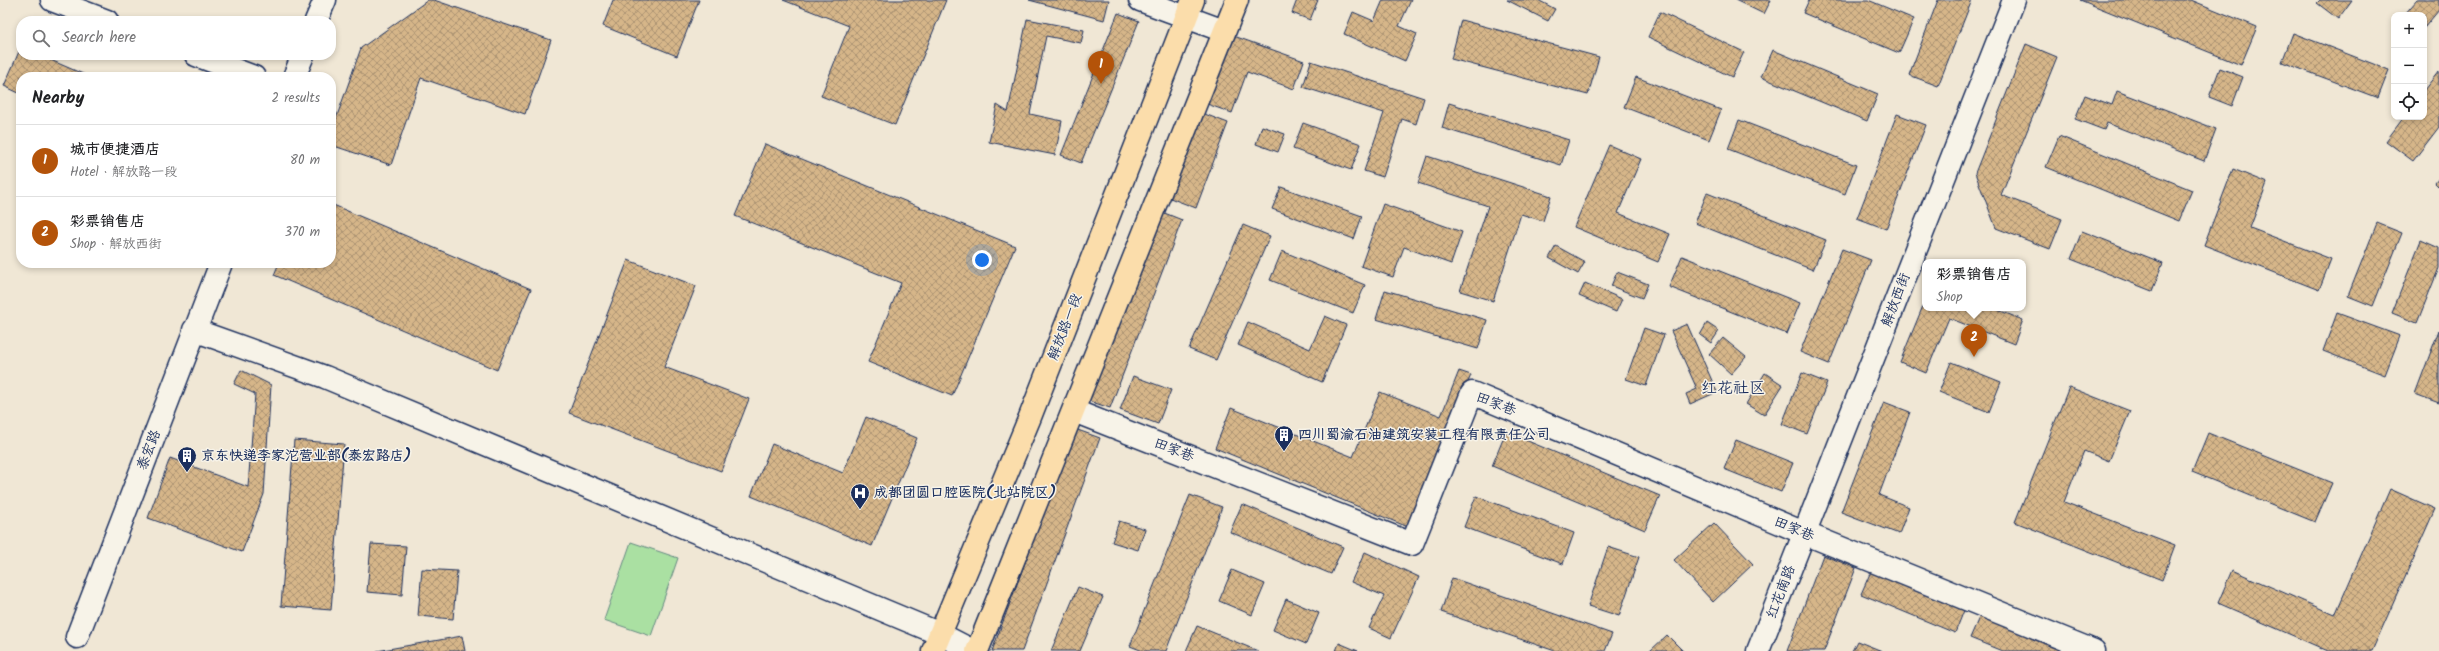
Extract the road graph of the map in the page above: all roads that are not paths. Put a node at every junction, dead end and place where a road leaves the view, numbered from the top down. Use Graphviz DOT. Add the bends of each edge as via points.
graph roads {
  1 [pos="52,0"];
  2 [pos="325,0"];
  3 [pos="1140,0"];
  4 [pos="1237,0"];
  5 [pos="2014,0"];
  6 [pos="1190,9"];
  7 [pos="94,16"];
  8 [pos="318,16"];
  9 [pos="1224,31"];
  10 [pos="209,60"];
  11 [pos="301,60"];
  12 [pos="241,72"];
  13 [pos="296,72"];
  14 [pos="219,268"];
  15 [pos="194,330"];
  16 [pos="1074,411"];
  17 [pos="1804,533"];
  18 [pos="77,637"];
  19 [pos="936,642"];
  20 [pos="2089,650"];
  21 [pos="973,651"];
  22 [pos="977,651"];
  23 [pos="1758,651"];
  1 -- 7 [label="street"];
  2 -- 8 [label="street"];
  3 -- 6 [label="street"];
  4 -- 9 [label="main road"];
  5 -- 17 [label="street, 解放西街"];
  6 -- 9 [label="street"];
  6 -- 19 [label="main road, 解放路一段" via="1030,417"];
  9 -- 16 [label="main road"];
  10 -- 12 [label="street"];
  11 -- 13 [label="street"];
  14 -- 15 [label="street, 泰宏路"];
  15 -- 18 [label="street, 泰宏路"];
  15 -- 19 [label="street" via="332,380"];
  16 -- 17 [label="street, 田家巷" via="1412,544 1472,393"];
  16 -- 22 [label="main road"];
  17 -- 20 [label="street, 田家巷"];
  17 -- 23 [label="street, 红花南路"];
  19 -- 21 [label="street"];
}
